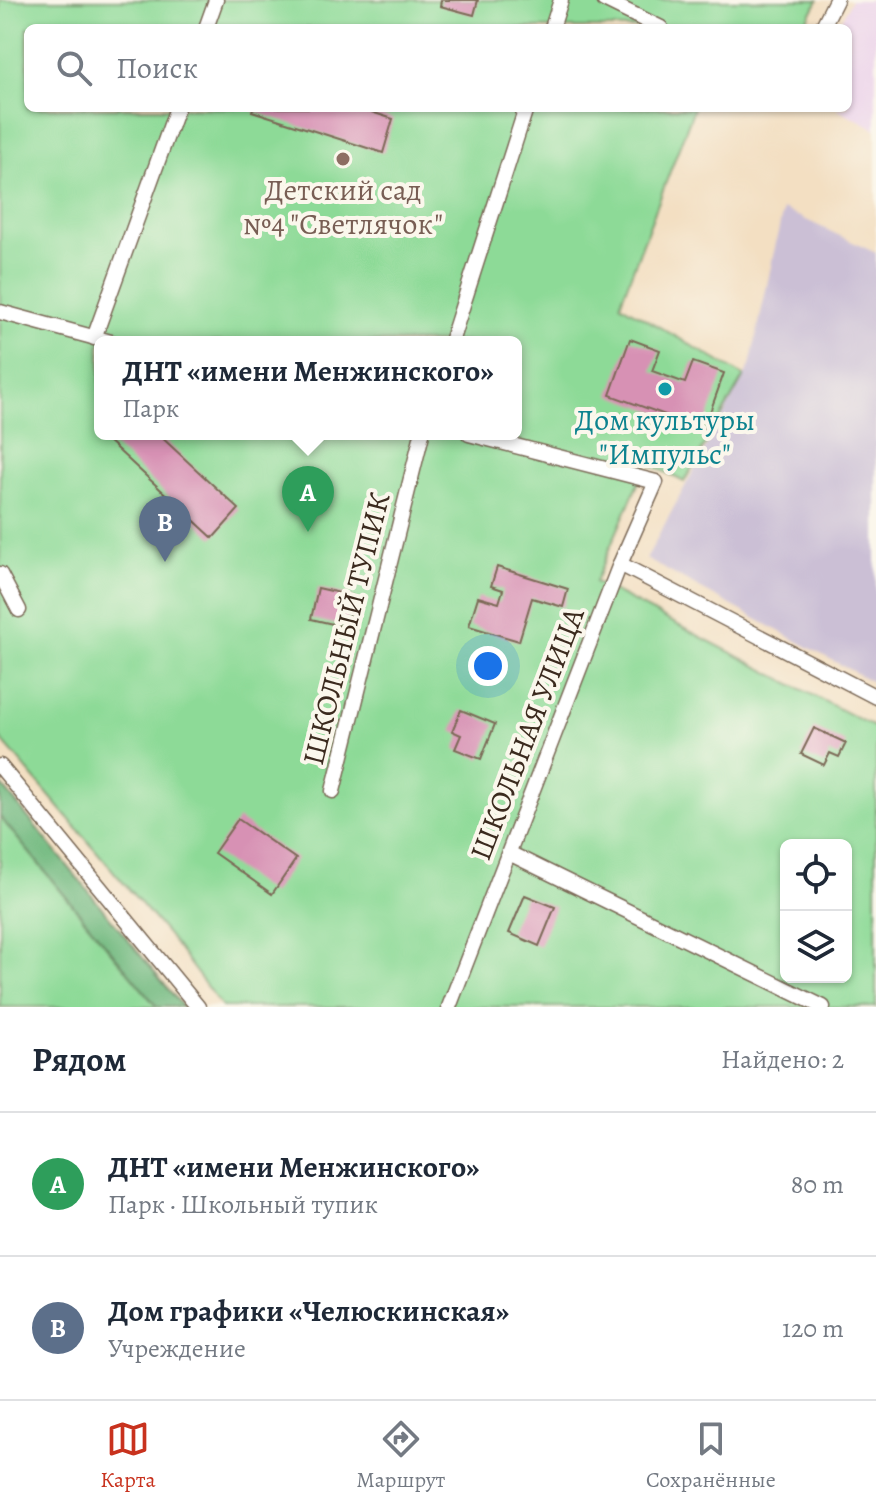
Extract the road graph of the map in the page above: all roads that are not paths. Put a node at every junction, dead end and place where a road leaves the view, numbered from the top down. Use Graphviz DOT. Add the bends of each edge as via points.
graph roads {
  1 [pos="216,0"];
  2 [pos="561,0"];
  3 [pos="604,0"];
  4 [pos="836,0"];
  5 [pos="207,24"];
  6 [pos="553,24"];
  7 [pos="653,24"];
  8 [pos="824,24"];
  9 [pos="176,112"];
  10 [pos="525,112"];
  11 [pos="2,316"];
  12 [pos="95,336"];
  13 [pos="453,336"];
  14 [pos="94,338"];
  15 [pos="421,440"];
  16 [pos="492,440"];
  17 [pos="620,564"];
  18 [pos="0,574"];
  19 [pos="19,610"];
  20 [pos="876,697"];
  21 [pos="0,766"];
  22 [pos="333,791"];
  23 [pos="509,853"];
  24 [pos="198,1007"];
  25 [pos="449,1007"];
  26 [pos="823,1007"];
  1 -- 5 [label="street"];
  2 -- 6 [label="street"];
  3 -- 7 [label="street"];
  4 -- 8 [label="street"];
  9 -- 12 [label="street"];
  10 -- 13 [label="street"];
  11 -- 14 [label="street"];
  15 -- 22 [label="street, ШКОЛЬНЫЙ ТУПИК"];
  16 -- 17 [label="street, ШКОЛЬНАЯ УЛИЦА" via="656,482"];
  17 -- 20 [label="street"];
  17 -- 23 [label="street, ШКОЛЬНАЯ УЛИЦА"];
  18 -- 19 [label="street"];
  21 -- 24 [label="street"];
  23 -- 25 [label="street, ШКОЛЬНАЯ УЛИЦА"];
  23 -- 26 [label="street"];
}
